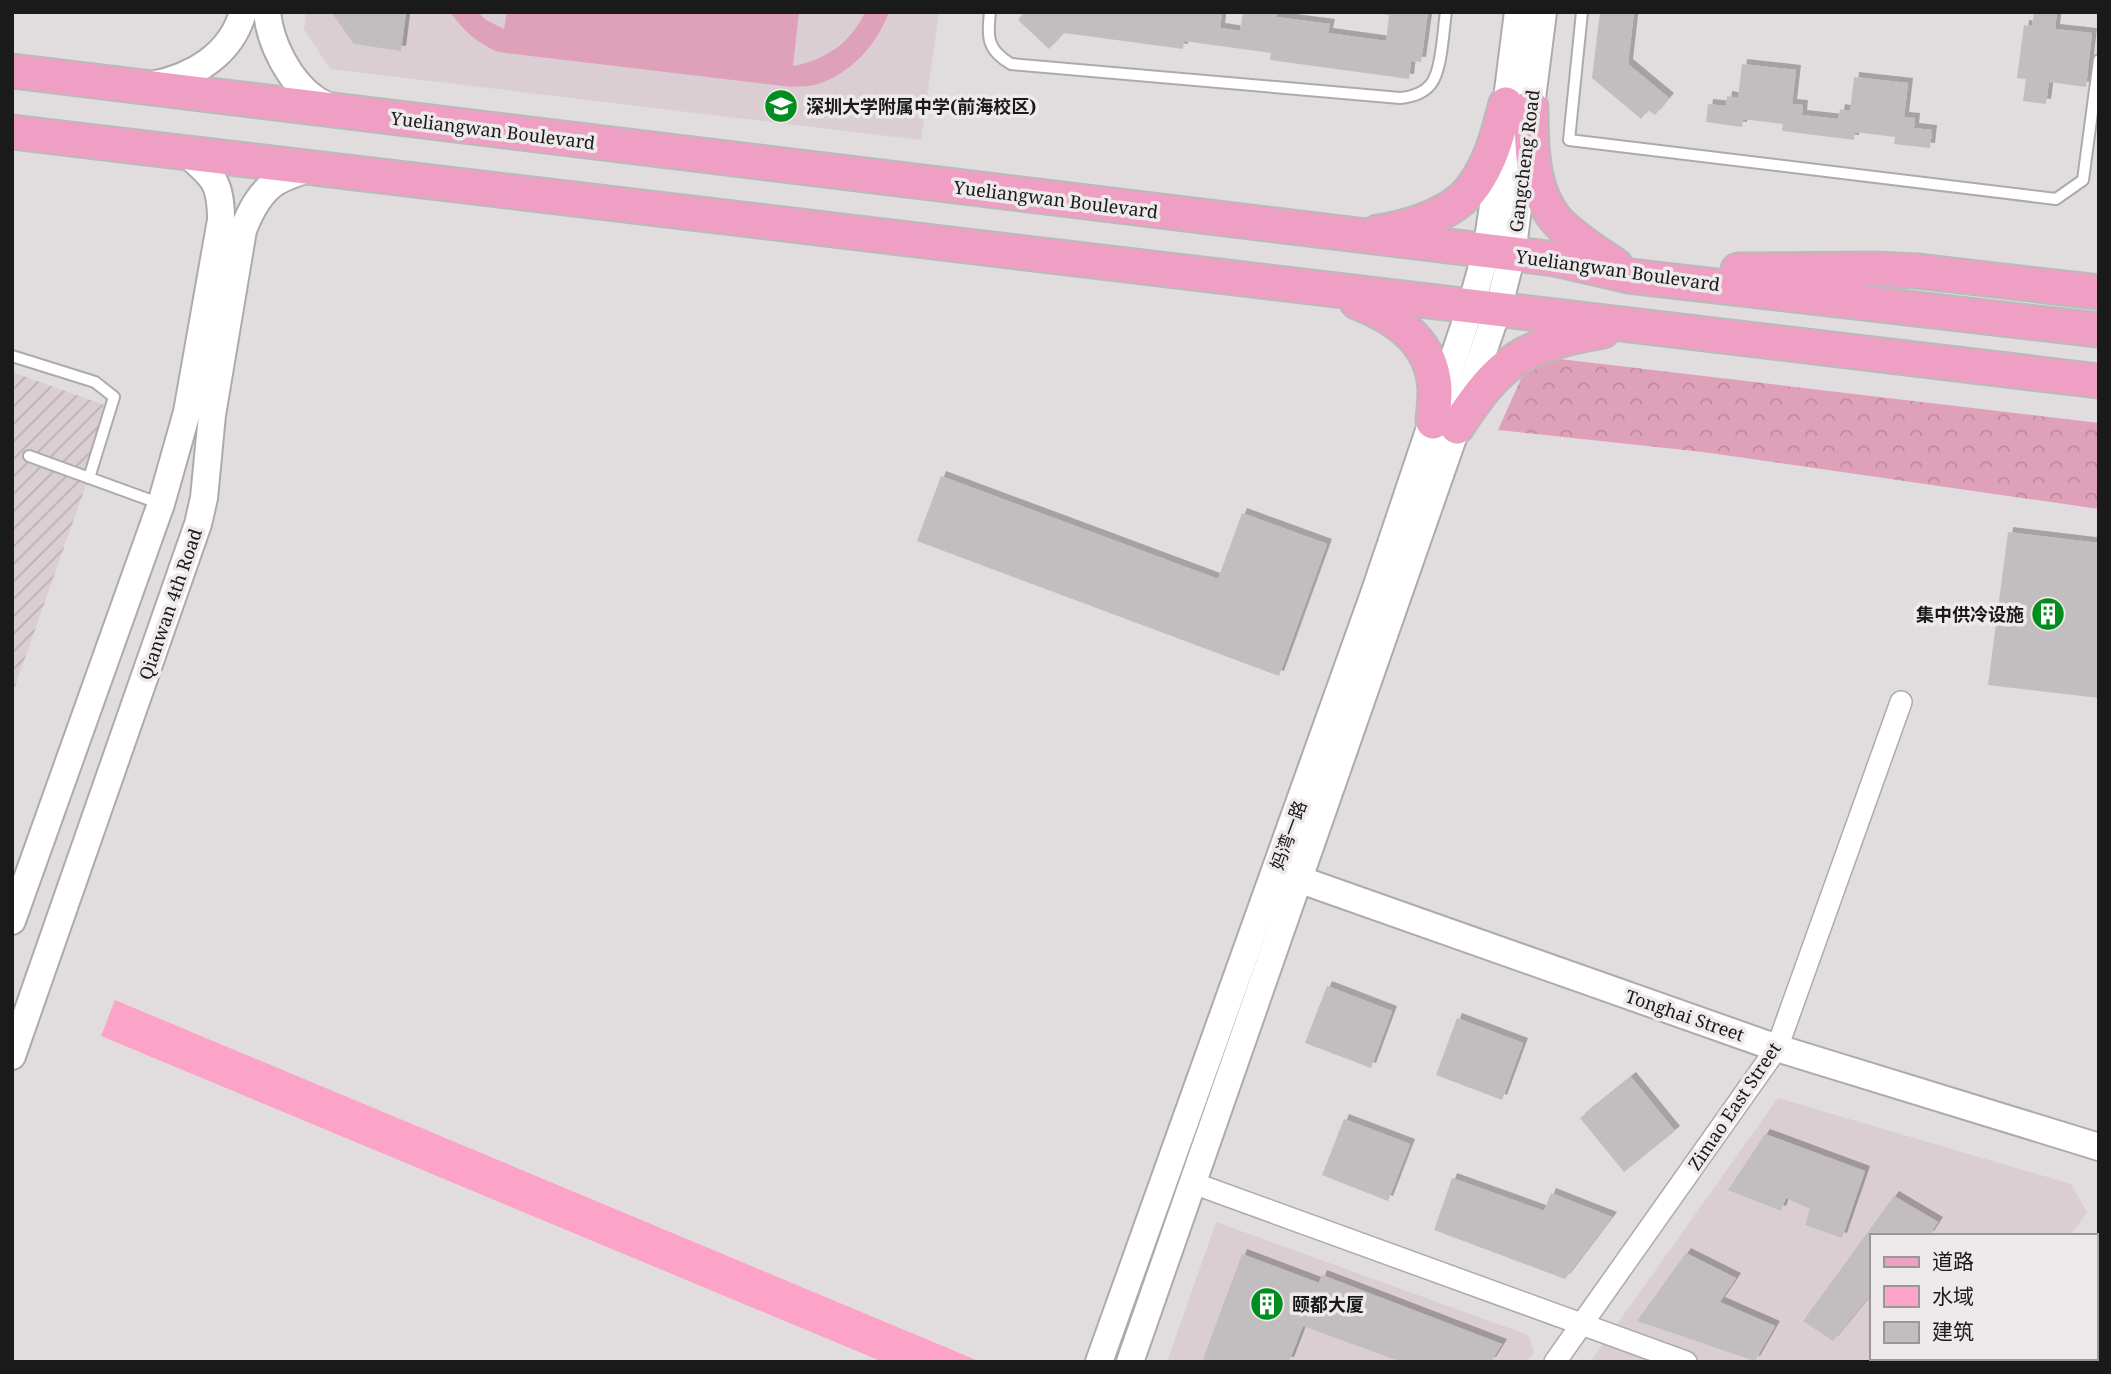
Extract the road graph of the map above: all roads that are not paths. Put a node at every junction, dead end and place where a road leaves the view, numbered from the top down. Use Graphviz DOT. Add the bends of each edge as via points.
graph roads {
  1 [pos="243,12"];
  2 [pos="267,12"];
  3 [pos="990,12"];
  4 [pos="1446,12"];
  5 [pos="1518,12"];
  6 [pos="1543,12"];
  7 [pos="1582,12"];
  8 [pos="2099,60"];
  9 [pos="12,71"];
  10 [pos="142,87"];
  11 [pos="1518,106"];
  12 [pos="340,112"];
  13 [pos="12,131"];
  14 [pos="187,154"];
  15 [pos="310,168"];
  16 [pos="1338,234"];
  17 [pos="1499,253"];
  18 [pos="1643,277"];
  19 [pos="1322,288"];
  20 [pos="2099,292"];
  21 [pos="1485,308"];
  22 [pos="1647,327"];
  23 [pos="2099,330"];
  24 [pos="12,356"];
  25 [pos="2099,381"];
  26 [pos="1445,424"];
  27 [pos="29,456"];
  28 [pos="89,478"];
  29 [pos="161,504"];
  30 [pos="1901,702"];
  31 [pos="1287,875"];
  32 [pos="13,915"];
  33 [pos="1777,1048"];
  34 [pos="12,1056"];
  35 [pos="2099,1147"];
  36 [pos="1192,1183"];
  37 [pos="1582,1324"];
  38 [pos="1099,1362"];
  39 [pos="1130,1362"];
  40 [pos="1555,1362"];
  41 [pos="1686,1362"];
  1 -- 10 [label="street" via="228,45 210,61 169,82"];
  2 -- 12 [label="street" via="278,50 293,77 313,97"];
  3 -- 4 [label="lane" via="988,37 999,57 1010,64 1400,97 1410,97 1431,85"];
  5 -- 11 [label="street, Gangcheng Road"];
  6 -- 11 [label="street, Gangcheng Road"];
  7 -- 8 [label="lane" via="1569,140 2056,199 2083,180"];
  9 -- 10 [label="main road, Yueliangwan Boulevard"];
  10 -- 12 [label="main road, Yueliangwan Boulevard"];
  11 -- 16 [label="main road" via="1463,198 1414,223 1381,232"];
  11 -- 17 [label="street, Gangcheng Road" via="1495,193"];
  11 -- 18 [label="main road" via="1544,198 1556,220 1575,238"];
  12 -- 16 [label="main road, Yueliangwan Boulevard"];
  13 -- 14 [label="main road"];
  14 -- 15 [label="main road"];
  14 -- 29 [label="street" via="210,174 217,187 221,220 187,412"];
  15 -- 19 [label="main road"];
  15 -- 34 [label="street, Qianwan 4th Road" via="278,181 263,194 243,230 198,524"];
  16 -- 17 [label="main road, Yueliangwan Boulevard"];
  17 -- 18 [label="main road, Yueliangwan Boulevard"];
  17 -- 21 [label="street, Gangcheng Road"];
  18 -- 20 [label="main road" via="1695,270 1875,269"];
  18 -- 23 [label="main road, Yueliangwan Boulevard"];
  19 -- 21 [label="main road"];
  19 -- 26 [label="main road" via="1394,319 1411,334 1429,358"];
  21 -- 22 [label="main road"];
  21 -- 26 [label="street, 妈湾一路"];
  22 -- 25 [label="main road"];
  22 -- 26 [label="main road" via="1573,336 1524,353"];
  24 -- 28 [label="lane" via="95,382 114,397"];
  26 -- 31 [label="street, 妈湾一路"];
  27 -- 28 [label="lane"];
  28 -- 29 [label="lane"];
  29 -- 32 [label="street"];
  30 -- 33 [label="street, Zimao East Street"];
  31 -- 33 [label="street, Tonghai Street"];
  31 -- 36 [label="street, 妈湾一路"];
  31 -- 38 [label="street, 妈湾一路"];
  33 -- 35 [label="street, Tonghai Street"];
  33 -- 37 [label="street, Zimao East Street"];
  36 -- 37 [label="street"];
  36 -- 39 [label="street, 妈湾一路"];
  37 -- 40 [label="street, Zimao East Street"];
  37 -- 41 [label="street"];
}
